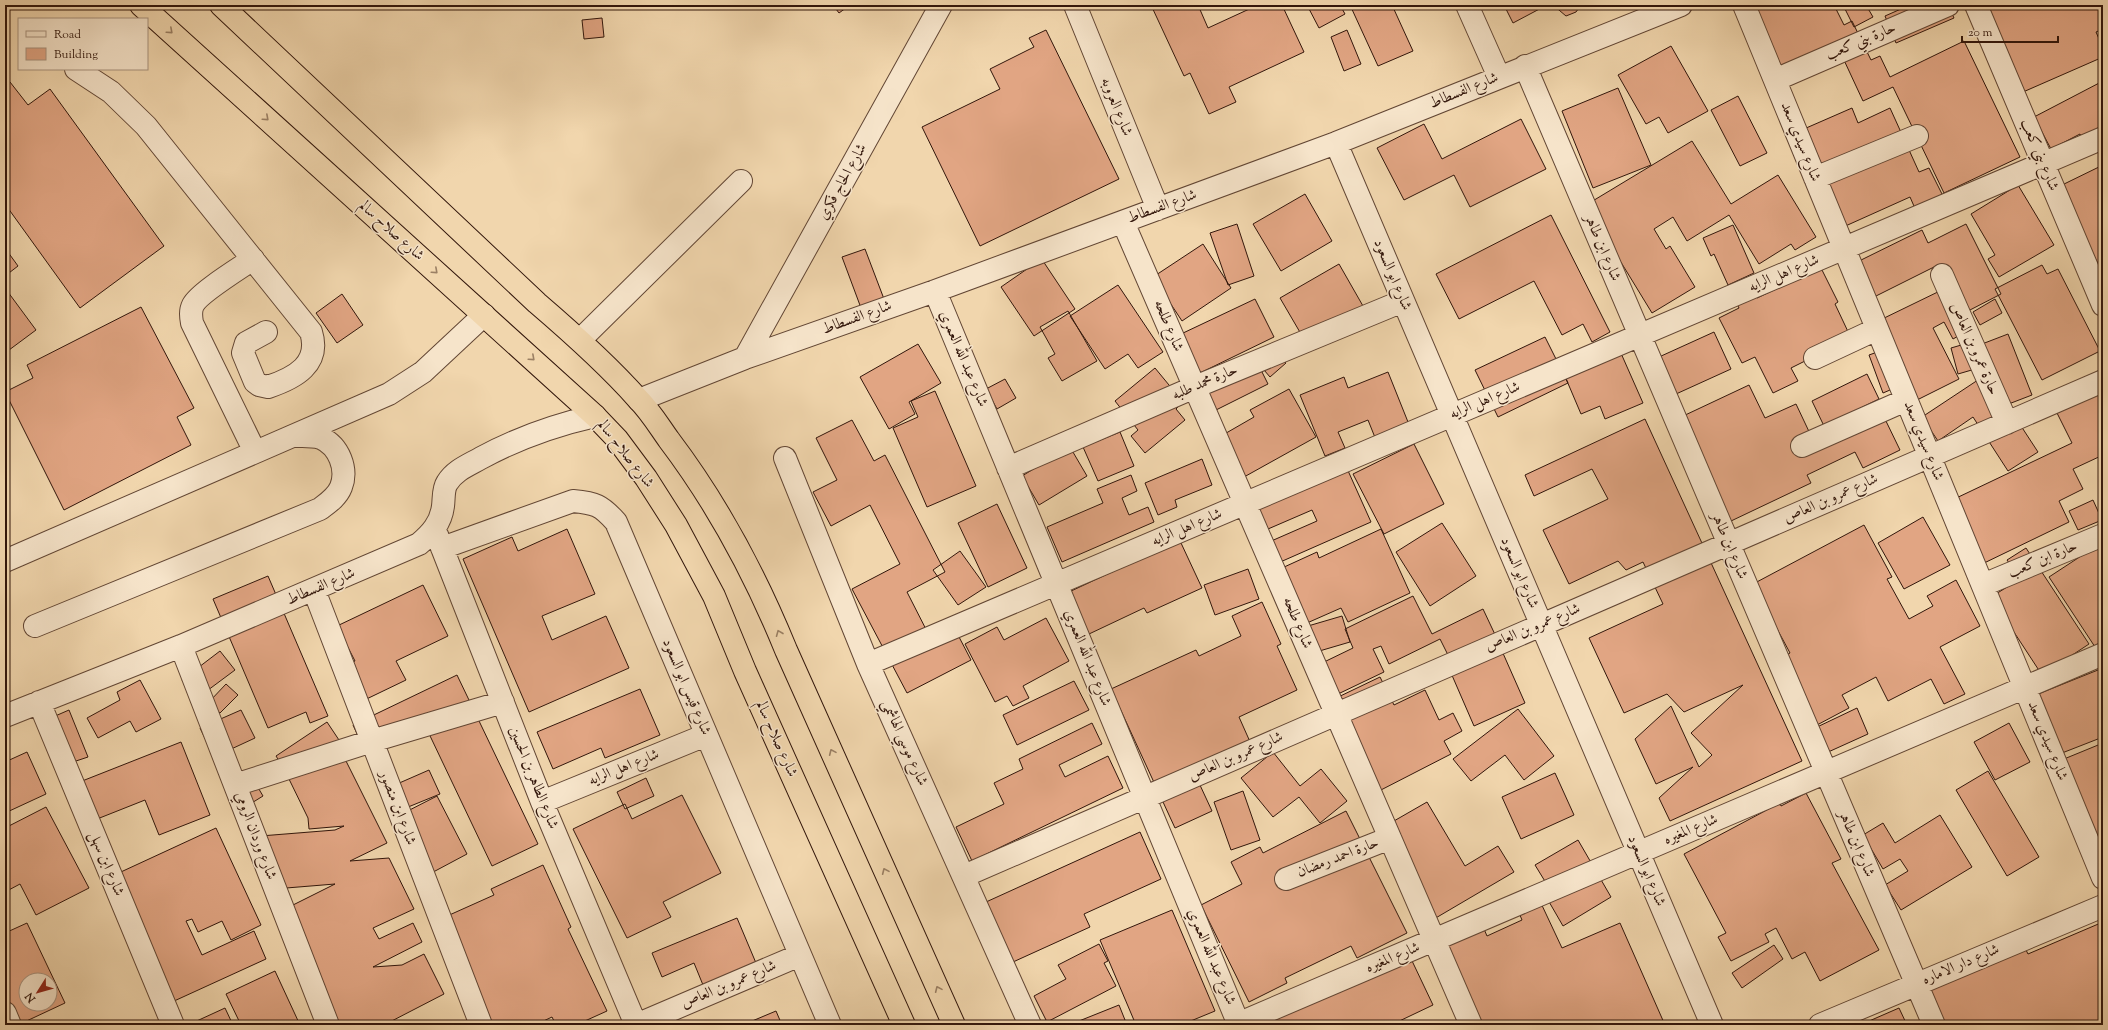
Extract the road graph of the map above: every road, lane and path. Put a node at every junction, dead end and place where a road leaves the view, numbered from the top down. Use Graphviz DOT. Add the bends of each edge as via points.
graph roads {
  1 [pos="141,5"];
  2 [pos="221,5"];
  3 [pos="941,5"];
  4 [pos="1075,5"];
  5 [pos="1467,5"];
  6 [pos="1681,5"];
  7 [pos="1744,5"];
  8 [pos="1948,5"];
  9 [pos="1976,5"];
  10 [pos="1525,66"];
  11 [pos="78,70"];
  12 [pos="1499,77"];
  13 [pos="1774,80"];
  14 [pos="1917,136"];
  15 [pos="2103,138"];
  16 [pos="1336,143"];
  17 [pos="2043,164"];
  18 [pos="1815,178"];
  19 [pos="741,181"];
  20 [pos="1158,209"];
  21 [pos="1123,222"];
  22 [pos="1844,248"];
  23 [pos="253,259"];
  24 [pos="1942,275"];
  25 [pos="935,291"];
  26 [pos="1403,301"];
  27 [pos="2103,305"];
  28 [pos="484,315"];
  29 [pos="1877,329"];
  30 [pos="266,332"];
  31 [pos="1640,335"];
  32 [pos="580,340"];
  33 [pos="745,358"];
  34 [pos="1815,358"];
  35 [pos="250,371"];
  36 [pos="2103,381"];
  37 [pos="222,384"];
  38 [pos="1195,387"];
  39 [pos="639,400"];
  40 [pos="1906,400"];
  41 [pos="1452,415"];
  42 [pos="595,416"];
  43 [pos="2007,423"];
  44 [pos="292,436"];
  45 [pos="1802,446"];
  46 [pos="255,452"];
  47 [pos="1929,456"];
  48 [pos="785,458"];
  49 [pos="1008,468"];
  50 [pos="1245,503"];
  51 [pos="434,528"];
  52 [pos="2103,535"];
  53 [pos="1728,544"];
  54 [pos="442,548"];
  55 [pos="5,561"];
  56 [pos="1056,584"];
  57 [pos="1983,585"];
  58 [pos="314,590"];
  59 [pos="1541,625"];
  60 [pos="35,626"];
  61 [pos="181,646"];
  62 [pos="2103,654"];
  63 [pos="868,664"];
  64 [pos="2025,688"];
  65 [pos="39,702"];
  66 [pos="502,702"];
  67 [pos="1336,714"];
  68 [pos="5,716"];
  69 [pos="706,735"];
  70 [pos="372,741"];
  71 [pos="1826,772"];
  72 [pos="235,785"];
  73 [pos="1144,797"];
  74 [pos="542,802"];
  75 [pos="1390,838"];
  76 [pos="1638,853"];
  77 [pos="964,876"];
  78 [pos="2103,878"];
  79 [pos="1286,879"];
  80 [pos="2103,906"];
  81 [pos="1434,940"];
  82 [pos="800,955"];
  83 [pos="1916,984"];
  84 [pos="5,1013"];
  85 [pos="1238,1024"];
  86 [pos="10,1025"];
  87 [pos="173,1025"];
  88 [pos="328,1025"];
  89 [pos="481,1025"];
  90 [pos="636,1025"];
  91 [pos="830,1025"];
  92 [pos="904,1025"];
  93 [pos="954,1025"];
  94 [pos="1030,1025"];
  95 [pos="1471,1025"];
  96 [pos="1712,1025"];
  97 [pos="1820,1025"];
  98 [pos="1934,1025"];
  1 -- 28 [label="highway, شارع صلاح سالم, one-way"];
  2 -- 32 [label="highway"];
  3 -- 33 [label="street, شارع الحاج فكري"];
  4 -- 20 [label="street, شارع العروبه"];
  5 -- 12 [label="street"];
  6 -- 10 [label="street, شارع الفسطاط"];
  7 -- 13 [label="street, شارع سيدي سعد"];
  8 -- 13 [label="street, حارة بني كعب"];
  9 -- 17 [label="street, شارع بني كعب"];
  10 -- 12 [label="street, شارع الفسطاط"];
  10 -- 31 [label="street, شارع ابن طاهر"];
  11 -- 23 [label="street" via="130,108"];
  12 -- 16 [label="street, شارع الفسطاط"];
  13 -- 18 [label="street, شارع سيدي سعد"];
  14 -- 18 [label="street"];
  15 -- 17 [label="street, شارع اهل الرايه"];
  16 -- 20 [label="street, شارع الفسطاط"];
  16 -- 26 [label="street, شارع ابو السعود"];
  17 -- 22 [label="street, شارع اهل الرايه"];
  17 -- 27 [label="street, شارع بني كعب"];
  18 -- 22 [label="street, شارع سيدي سعد"];
  19 -- 32 [label="street"];
  20 -- 21 [label="street, شارع الفسطاط"];
  21 -- 25 [label="street, شارع الفسطاط"];
  21 -- 38 [label="street, شارع طلحه"];
  22 -- 29 [label="street, شارع سيدي سعد"];
  22 -- 31 [label="street, شارع اهل الرايه"];
  23 -- 35 [label="street" via="308,328 314,341 311,360 305,368 273,386 268,388 259,385"];
  23 -- 37 [label="street" via="198,299 192,308 192,324"];
  24 -- 43 [label="street, حارة عمرو بن العاص"];
  25 -- 33 [label="street, شارع الفسطاط"];
  25 -- 49 [label="street, شارع عبد الله العمري"];
  26 -- 38 [label="street, حارة محمد طلبه"];
  26 -- 41 [label="street, شارع ابو السعود"];
  28 -- 42 [label="highway, شارع صلاح سالم, one-way"];
  28 -- 44 [label="street" via="407,384"];
  29 -- 34 [label="street"];
  29 -- 40 [label="street, شارع سيدي سعد"];
  30 -- 35 [label="street" via="250,339 244,348 243,353"];
  31 -- 41 [label="street, شارع اهل الرايه"];
  31 -- 53 [label="street, شارع ابن طاهر"];
  32 -- 39 [label="highway"];
  33 -- 39 [label="street, شارع الفسطاط"];
  35 -- 37 [label="street"];
  36 -- 43 [label="street, شارع عمرو بن العاص"];
  37 -- 46 [label="street"];
  38 -- 49 [label="street, حارة محمد طلبه"];
  38 -- 50 [label="street, شارع طلحه"];
  93 -- 39 [label="highway, one-way" via="745,556 691,469"];
  40 -- 45 [label="street"];
  40 -- 47 [label="street, شارع سيدي سعد"];
  41 -- 50 [label="street, شارع اهل الرايه"];
  41 -- 59 [label="street, شارع ابو السعود"];
  42 -- 51 [label="street, شارع الفسطاط" via="526,436 503,446 455,474 446,484 443,509"];
  42 -- 92 [label="highway, شارع صلاح سالم" via="617,439 646,478 676,525 714,596 745,671"];
  43 -- 47 [label="street, شارع عمرو بن العاص"];
  44 -- 46 [label="street"];
  44 -- 60 [label="street" via="321,438 333,446 341,459 344,473 341,488 332,500 320,508"];
  46 -- 55 [label="street"];
  47 -- 53 [label="street, شارع عمرو بن العاص"];
  47 -- 57 [label="street, شارع سيدي سعد"];
  48 -- 63 [label="street, شارع موسي الهاشمي"];
  49 -- 56 [label="street, شارع عبد الله العمري"];
  50 -- 56 [label="street, شارع اهل الرايه"];
  50 -- 67 [label="street, شارع طلحه"];
  51 -- 54 [label="street, شارع الطاهر بن الحسين"];
  51 -- 58 [label="street, شارع الفسطاط" via="419,544"];
  52 -- 57 [label="street, حارة ابن كعب"];
  53 -- 59 [label="street, شارع عمرو بن العاص"];
  53 -- 71 [label="street, شارع ابن طاهر"];
  54 -- 66 [label="street, شارع الطاهر بن الحسين"];
  54 -- 69 [label="street, شارع قيس ابو السعود" via="573,501 590,502 604,508 616,522"];
  56 -- 63 [label="street, شارع اهل الرايه"];
  56 -- 73 [label="street, شارع عبد الله العمري"];
  57 -- 64 [label="street, شارع سيدي سعد"];
  58 -- 61 [label="street, شارع الفسطاط"];
  58 -- 70 [label="street, شارع ابن منصور"];
  59 -- 67 [label="street, شارع عمرو بن العاص"];
  59 -- 76 [label="street, شارع ابو السعود"];
  61 -- 65 [label="street, شارع الفسطاط"];
  61 -- 72 [label="street, شارع وردان الرومي"];
  62 -- 64 [label="street, شارع المغيره"];
  63 -- 77 [label="street, شارع موسي الهاشمي"];
  64 -- 71 [label="street, شارع المغيره"];
  64 -- 78 [label="street, شارع سيدي سعد"];
  65 -- 68 [label="street, شارع الفسطاط"];
  65 -- 87 [label="street, شارع ابن سهل"];
  66 -- 70 [label="street"];
  66 -- 74 [label="street, شارع الطاهر بن الحسين"];
  67 -- 73 [label="street, شارع عمرو بن العاص"];
  67 -- 75 [label="street, شارع طلحه"];
  69 -- 74 [label="street, شارع اهل الرايه"];
  69 -- 82 [label="street, شارع قيس ابو السعود"];
  70 -- 72 [label="street"];
  70 -- 89 [label="street, شارع ابن منصور"];
  71 -- 76 [label="street, شارع المغيره"];
  71 -- 83 [label="street, شارع ابن طاهر"];
  72 -- 88 [label="street, شارع وردان الرومي"];
  73 -- 77 [label="street, شارع عمرو بن العاص"];
  73 -- 85 [label="street, شارع عبد الله العمري"];
  74 -- 90 [label="street, شارع الطاهر بن الحسين"];
  75 -- 79 [label="street, حارة احمد رمضان"];
  75 -- 81 [label="street, شارع طلحه"];
  76 -- 81 [label="street, شارع المغيره"];
  76 -- 96 [label="street, شارع ابو السعود"];
  77 -- 94 [label="street, شارع موسي الهاشمي"];
  80 -- 83 [label="street, شارع دار الاماره"];
  81 -- 85 [label="street, شارع المغيره"];
  81 -- 95 [label="street, شارع طلحه"];
  82 -- 90 [label="street, شارع عمرو بن العاص"];
  82 -- 91 [label="street, شارع قيس ابو السعود"];
  83 -- 97 [label="street, شارع دار الاماره"];
  83 -- 98 [label="street, شارع ابن طاهر"];
  84 -- 86 [label="street"];
}
